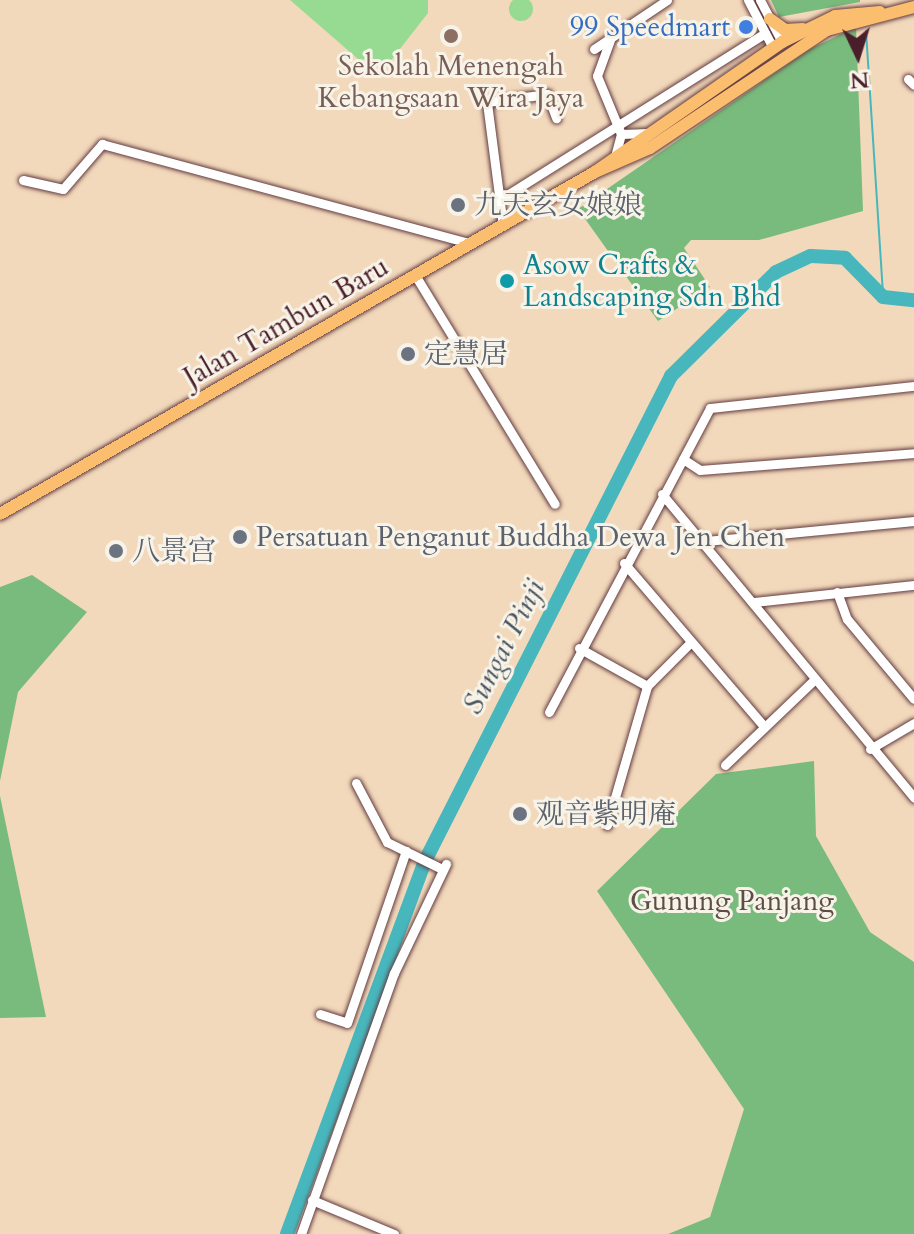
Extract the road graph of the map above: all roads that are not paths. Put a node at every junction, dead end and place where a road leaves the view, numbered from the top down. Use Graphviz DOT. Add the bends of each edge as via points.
graph roads {
  1 [pos="667,0"];
  2 [pos="748,0"];
  3 [pos="760,0"];
  4 [pos="914,7"];
  5 [pos="880,12"];
  6 [pos="770,19"];
  7 [pos="849,22"];
  8 [pos="814,26"];
  9 [pos="765,33"];
  10 [pos="610,40"];
  11 [pos="779,46"];
  12 [pos="594,49"];
  13 [pos="751,78"];
  14 [pos="556,118"];
  15 [pos="621,132"];
  16 [pos="652,132"];
  17 [pos="615,156"];
  18 [pos="595,172"];
  19 [pos="23,180"];
  20 [pos="499,200"];
  21 [pos="503,226"];
  22 [pos="470,243"];
  23 [pos="415,275"];
  24 [pos="914,386"];
  25 [pos="914,453"];
  26 [pos="683,459"];
  27 [pos="662,494"];
  28 [pos="555,504"];
  29 [pos="0,514"];
  30 [pos="914,521"];
  31 [pos="706,541"];
  32 [pos="624,563"];
  33 [pos="914,585"];
  34 [pos="837,592"];
  35 [pos="754,602"];
  36 [pos="691,642"];
  37 [pos="579,648"];
  38 [pos="814,680"];
  39 [pos="647,686"];
  40 [pos="914,699"];
  41 [pos="549,712"];
  42 [pos="914,723"];
  43 [pos="763,725"];
  44 [pos="870,749"];
  45 [pos="725,765"];
  46 [pos="356,783"];
  47 [pos="914,796"];
  48 [pos="607,825"];
  49 [pos="411,851"];
  50 [pos="320,1014"];
  51 [pos="312,1200"];
  52 [pos="301,1234"];
  53 [pos="394,1234"];
  1 -- 10 [label="street"];
  2 -- 9 [label="street"];
  3 -- 6 [label="street"];
  4 -- 5 [label="main road"];
  5 -- 7 [label="main road"];
  5 -- 8 [label="main road" via="849,12"];
  6 -- 8 [label="main road" via="791,31"];
  6 -- 11 [label="street"];
  7 -- 11 [label="main road"];
  7 -- 13 [label="main road"];
  8 -- 11 [label="main road"];
  9 -- 11 [label="street"];
  9 -- 15 [label="street"];
  10 -- 12 [label="street"];
  10 -- 15 [label="street" via="597,76"];
  11 -- 13 [label="main road"];
  11 -- 16 [label="main road, Jalan Tambun Baru"];
  13 -- 18 [label="main road, Jalan Tambun Baru" via="650,148"];
  14 -- 20 [label="street" via="547,94 485,108"];
  15 -- 16 [label="street"];
  15 -- 17 [label="street"];
  15 -- 20 [label="street"];
  16 -- 17 [label="main road, Jalan Tambun Baru"];
  17 -- 18 [label="main road, Jalan Tambun Baru"];
  18 -- 21 [label="main road, Jalan Tambun Baru"];
  19 -- 22 [label="street" via="63,189 102,144"];
  20 -- 21 [label="street"];
  21 -- 22 [label="main road, Jalan Tambun Baru"];
  22 -- 23 [label="main road, Jalan Tambun Baru"];
  23 -- 28 [label="street"];
  23 -- 29 [label="main road, Jalan Tambun Baru"];
  24 -- 26 [label="street" via="718,404"];
  25 -- 26 [label="street" via="700,470"];
  26 -- 27 [label="street"];
  27 -- 31 [label="street"];
  27 -- 32 [label="street"];
  30 -- 31 [label="street"];
  31 -- 35 [label="street"];
  32 -- 36 [label="street"];
  32 -- 37 [label="street"];
  33 -- 34 [label="street"];
  34 -- 35 [label="street"];
  34 -- 40 [label="street" via="847,619"];
  35 -- 38 [label="street"];
  36 -- 39 [label="street"];
  36 -- 43 [label="street"];
  37 -- 39 [label="street"];
  37 -- 41 [label="street"];
  38 -- 43 [label="street"];
  38 -- 44 [label="street"];
  39 -- 48 [label="street"];
  42 -- 44 [label="street"];
  43 -- 45 [label="street"];
  44 -- 47 [label="street"];
  46 -- 49 [label="street" via="377,829"];
  49 -- 50 [label="street" via="347,1023"];
  49 -- 51 [label="street" via="441,866 394,973"];
  51 -- 52 [label="street"];
  51 -- 53 [label="street"];
}
